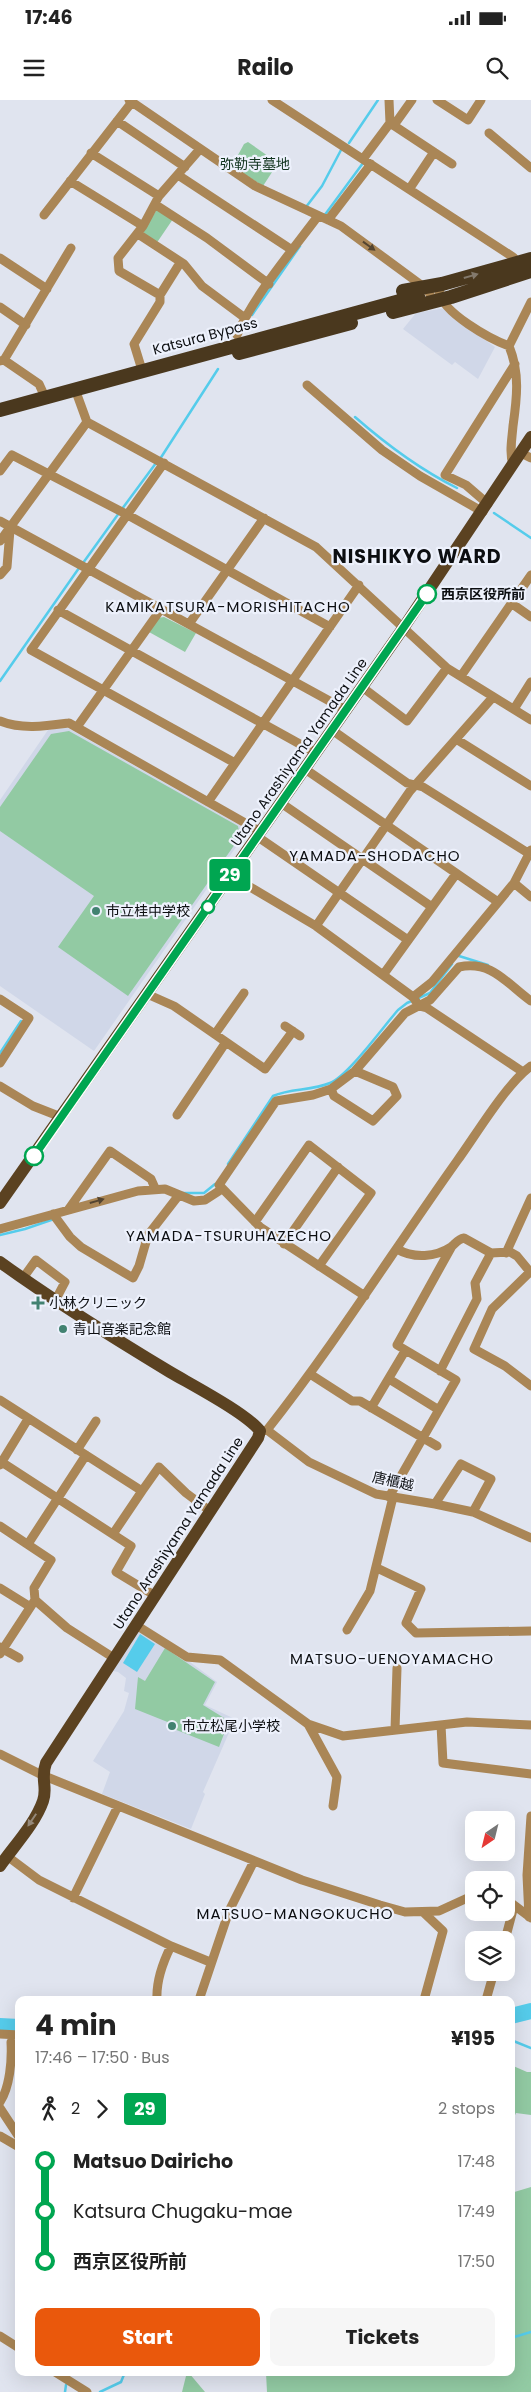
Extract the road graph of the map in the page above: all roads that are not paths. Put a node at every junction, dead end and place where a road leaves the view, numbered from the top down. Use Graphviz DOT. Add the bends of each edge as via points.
graph roads {
  1 [pos="272,100"];
  2 [pos="389,100"];
  3 [pos="412,100"];
  4 [pos="437,100"];
  5 [pos="481,100"];
  6 [pos="131,101"];
  7 [pos="117,121"];
  8 [pos="390,123"];
  9 [pos="489,133"];
  10 [pos="200,149"];
  11 [pos="434,152"];
  12 [pos="91,153"];
  13 [pos="368,161"];
  14 [pos="452,164"];
  15 [pos="185,167"];
  16 [pos="531,168"];
  17 [pos="178,175"];
  18 [pos="70,182"];
  19 [pos="410,188"];
  20 [pos="158,201"];
  21 [pos="44,216"];
  22 [pos="318,216"];
  23 [pos="328,220"];
  24 [pos="140,230"];
  25 [pos="71,248"];
  26 [pos="292,250"];
  27 [pos="0,258"];
  28 [pos="180,263"];
  29 [pos="526,267"];
  30 [pos="269,284"];
  31 [pos="47,290"];
  32 [pos="160,296"];
  33 [pos="428,296"];
  34 [pos="531,302"];
  35 [pos="0,307"];
  36 [pos="245,318"];
  37 [pos="26,325"];
  38 [pos="237,335"];
  39 [pos="509,346"];
  40 [pos="2,360"];
  41 [pos="515,364"];
  42 [pos="142,370"];
  43 [pos="307,385"];
  44 [pos="75,389"];
  45 [pos="45,397"];
  46 [pos="0,410"];
  47 [pos="87,422"];
  48 [pos="531,437"];
  49 [pos="526,455"];
  50 [pos="164,463"];
  51 [pos="513,465"];
  52 [pos="0,471"];
  53 [pos="49,474"];
  54 [pos="486,508"];
  55 [pos="126,514"];
  56 [pos="264,518"];
  57 [pos="0,521"];
  58 [pos="11,527"];
  59 [pos="0,541"];
  60 [pos="88,569"];
  61 [pos="228,570"];
  62 [pos="0,575"];
  63 [pos="531,575"];
  64 [pos="358,585"];
  65 [pos="511,604"];
  66 [pos="161,609"];
  67 [pos="58,610"];
  68 [pos="531,617"];
  69 [pos="189,624"];
  70 [pos="330,627"];
  71 [pos="404,627"];
  72 [pos="130,650"];
  73 [pos="447,668"];
  74 [pos="461,676"];
  75 [pos="292,680"];
  76 [pos="531,682"];
  77 [pos="362,687"];
  78 [pos="102,690"];
  79 [pos="493,697"];
  80 [pos="514,709"];
  81 [pos="346,710"];
  82 [pos="531,720"];
  83 [pos="0,721"];
  84 [pos="263,723"];
  85 [pos="77,727"];
  86 [pos="332,730"];
  87 [pos="456,739"];
  88 [pos="316,753"];
  89 [pos="235,763"];
  90 [pos="305,769"];
  91 [pos="416,784"];
  92 [pos="531,786"];
  93 [pos="208,802"];
  94 [pos="281,803"];
  95 [pos="386,825"];
  96 [pos="259,834"];
  97 [pos="530,851"];
  98 [pos="362,858"];
  99 [pos="456,874"];
  100 [pos="230,875"];
  101 [pos="514,883"];
  102 [pos="338,892"];
  103 [pos="531,897"];
  104 [pos="498,902"];
  105 [pos="432,907"];
  106 [pos="316,926"];
  107 [pos="408,940"];
  108 [pos="383,975"];
  109 [pos="244,993"];
  110 [pos="147,994"];
  111 [pos="413,997"];
  112 [pos="0,999"];
  113 [pos="531,1001"];
  114 [pos="420,1006"];
  115 [pos="293,1031"];
  116 [pos="215,1034"];
  117 [pos="226,1042"];
  118 [pos="0,1063"];
  119 [pos="531,1066"];
  120 [pos="355,1071"];
  121 [pos="523,1072"];
  122 [pos="0,1086"];
  123 [pos="332,1089"];
  124 [pos="177,1115"];
  125 [pos="61,1117"];
  126 [pos="338,1167"];
  127 [pos="155,1188"];
  128 [pos="222,1189"];
  129 [pos="179,1195"];
  130 [pos="531,1198"];
  131 [pos="0,1203"];
  132 [pos="68,1210"];
  133 [pos="53,1214"];
  134 [pos="255,1222"];
  135 [pos="0,1229"];
  136 [pos="284,1244"];
  137 [pos="452,1246"];
  138 [pos="397,1249"];
  139 [pos="491,1253"];
  140 [pos="506,1253"];
  141 [pos="0,1262"];
  142 [pos="318,1266"];
  143 [pos="530,1272"];
  144 [pos="23,1278"];
  145 [pos="365,1296"];
  146 [pos="55,1301"];
  147 [pos="405,1351"];
  148 [pos="440,1371"];
  149 [pos="310,1374"];
  150 [pos="388,1379"];
  151 [pos="531,1386"];
  152 [pos="0,1400"];
  153 [pos="371,1408"];
  154 [pos="439,1410"];
  155 [pos="28,1418"];
  156 [pos="96,1421"];
  157 [pos="263,1430"];
  158 [pos="422,1437"];
  159 [pos="437,1446"];
  160 [pos="76,1450"];
  161 [pos="86,1455"];
  162 [pos="1,1463"];
  163 [pos="142,1490"];
  164 [pos="391,1497"];
  165 [pos="57,1499"];
  166 [pos="435,1504"];
  167 [pos="210,1511"];
  168 [pos="473,1512"];
  169 [pos="0,1526"];
  170 [pos="112,1534"];
  171 [pos="531,1538"];
  172 [pos="28,1544"];
  173 [pos="377,1568"];
  174 [pos="0,1588"];
  175 [pos="154,1595"];
  176 [pos="32,1603"];
  177 [pos="136,1625"];
  178 [pos="347,1630"];
  179 [pos="531,1631"];
  180 [pos="1,1650"];
  181 [pos="19,1658"];
  182 [pos="114,1658"];
  183 [pos="397,1668"];
  184 [pos="308,1724"];
  185 [pos="442,1725"];
  186 [pos="531,1725"];
  187 [pos="395,1730"];
  188 [pos="0,1754"];
  189 [pos="531,1774"];
  190 [pos="42,1775"];
  191 [pos="118,1806"];
  192 [pos="333,1806"];
  193 [pos="531,1816"];
  194 [pos="4,1861"];
  195 [pos="254,1861"];
  196 [pos="73,1898"];
  197 [pos="465,1899"];
  198 [pos="515,1907"];
  199 [pos="423,1912"];
  200 [pos="530,1917"];
  201 [pos="171,1946"];
  202 [pos="210,1962"];
  203 [pos="491,1981"];
  204 [pos="157,1996"];
  205 [pos="201,1996"];
  206 [pos="425,1996"];
  207 [pos="487,1996"];
  208 [pos="0,2034"];
  209 [pos="15,2035"];
  210 [pos="11,2042"];
  211 [pos="0,2102"];
  212 [pos="0,2108"];
  213 [pos="15,2131"];
  214 [pos="0,2136"];
  215 [pos="15,2145"];
  216 [pos="0,2336"];
  217 [pos="15,2345"];
  218 [pos="64,2376"];
  219 [pos="87,2392"];
  1 -- 13 [label="street"];
  2 -- 8 [label="street"];
  3 -- 8 [label="street" via="398,121"];
  4 -- 5 [label="street" via="468,120"];
  6 -- 7 [label="street"];
  6 -- 10 [label="street"];
  7 -- 12 [label="street"];
  7 -- 15 [label="street"];
  8 -- 11 [label="street"];
  8 -- 13 [label="street"];
  9 -- 16 [label="street"];
  10 -- 15 [label="street"];
  10 -- 22 [label="street" via="255,186"];
  11 -- 14 [label="street"];
  11 -- 19 [label="street"];
  12 -- 18 [label="street"];
  12 -- 20 [label="street"];
  13 -- 19 [label="street"];
  13 -- 23 [label="street"];
  15 -- 17 [label="street"];
  17 -- 20 [label="street"];
  17 -- 26 [label="street"];
  18 -- 21 [label="street"];
  18 -- 24 [label="street"];
  19 -- 29 [label="street"];
  20 -- 24 [label="street"];
  20 -- 30 [label="street"];
  22 -- 23 [label="street"];
  22 -- 26 [label="street"];
  23 -- 33 [label="street, one-way" via="342,226"];
  24 -- 28 [label="street"];
  24 -- 32 [label="street" via="118,258 119,271"];
  25 -- 31 [label="street"];
  26 -- 30 [label="street"];
  27 -- 31 [label="street"];
  28 -- 32 [label="street"];
  28 -- 36 [label="street" via="195,280"];
  29 -- 33 [label="highway"];
  33 -- 29 [label="highway, one-way" via="442,284"];
  30 -- 36 [label="street"];
  31 -- 37 [label="street"];
  32 -- 42 [label="street" via="160,302 134,344"];
  33 -- 38 [label="highway"];
  33 -- 39 [label="street" via="482,334"];
  33 -- 42 [label="highway" via="217,358 155,371"];
  34 -- 39 [label="street"];
  35 -- 37 [label="street"];
  36 -- 38 [label="street"];
  37 -- 40 [label="street"];
  38 -- 42 [label="highway" via="151,363"];
  39 -- 41 [label="street"];
  40 -- 45 [label="street" via="38,384"];
  41 -- 51 [label="street" via="518,375 511,447"];
  41 -- 54 [label="street" via="444,475 466,485"];
  42 -- 44 [label="highway, Katsura Bypass"];
  43 -- 54 [label="street" via="382,450 420,476"];
  44 -- 45 [label="highway, Katsura Bypass"];
  44 -- 47 [label="street"];
  45 -- 46 [label="highway, Katsura Bypass"];
  47 -- 50 [label="street"];
  47 -- 53 [label="street"];
  48 -- 49 [label="main road, Utano Arashiyama Yamada Line"];
  49 -- 51 [label="main road, Utano Arashiyama Yamada Line"];
  50 -- 55 [label="street"];
  50 -- 56 [label="street"];
  51 -- 54 [label="main road, Utano Arashiyama Yamada Line"];
  52 -- 53 [label="street" via="12,455"];
  53 -- 55 [label="street"];
  53 -- 58 [label="street"];
  54 -- 71 [label="main road, Utano Arashiyama Yamada Line"];
  55 -- 60 [label="street"];
  55 -- 61 [label="street"];
  56 -- 61 [label="street"];
  56 -- 64 [label="street" via="316,546"];
  57 -- 58 [label="street"];
  58 -- 59 [label="street"];
  58 -- 60 [label="street"];
  58 -- 62 [label="street" via="6,567"];
  60 -- 66 [label="street"];
  60 -- 67 [label="street"];
  61 -- 69 [label="street"];
  61 -- 70 [label="street"];
  63 -- 65 [label="street"];
  64 -- 70 [label="street"];
  64 -- 71 [label="street"];
  65 -- 68 [label="street"];
  65 -- 74 [label="street"];
  66 -- 69 [label="street"];
  66 -- 72 [label="street"];
  67 -- 72 [label="street"];
  67 -- 78 [label="street" via="31,650"];
  69 -- 75 [label="street"];
  70 -- 75 [label="street"];
  71 -- 73 [label="street"];
  71 -- 77 [label="main road, Utano Arashiyama Yamada Line"];
  72 -- 78 [label="street"];
  72 -- 84 [label="street"];
  73 -- 74 [label="street"];
  73 -- 77 [label="street" via="407,721"];
  74 -- 79 [label="street"];
  75 -- 81 [label="street"];
  75 -- 84 [label="street"];
  76 -- 80 [label="street"];
  77 -- 81 [label="main road, Utano Arashiyama Yamada Line"];
  78 -- 85 [label="street"];
  78 -- 89 [label="street"];
  79 -- 80 [label="street"];
  79 -- 87 [label="street"];
  80 -- 82 [label="street"];
  81 -- 86 [label="main road, Utano Arashiyama Yamada Line"];
  83 -- 85 [label="street" via="12,726 69,723"];
  84 -- 88 [label="street"];
  84 -- 89 [label="street"];
  85 -- 93 [label="street"];
  86 -- 88 [label="main road, Utano Arashiyama Yamada Line"];
  86 -- 91 [label="street" via="407,783"];
  87 -- 91 [label="street"];
  87 -- 92 [label="street"];
  88 -- 90 [label="main road, Utano Arashiyama Yamada Line"];
  89 -- 93 [label="street"];
  90 -- 94 [label="main road, Utano Arashiyama Yamada Line"];
  90 -- 95 [label="street"];
  91 -- 95 [label="street"];
  91 -- 97 [label="street"];
  93 -- 96 [label="street"];
  94 -- 96 [label="main road, Utano Arashiyama Yamada Line"];
  94 -- 98 [label="street"];
  95 -- 98 [label="street"];
  95 -- 99 [label="street"];
  96 -- 100 [label="main road, Utano Arashiyama Yamada Line"];
  96 -- 102 [label="street"];
  97 -- 101 [label="street"];
  98 -- 102 [label="street"];
  98 -- 105 [label="street"];
  99 -- 104 [label="street"];
  99 -- 105 [label="street"];
  100 -- 106 [label="street"];
  100 -- 110 [label="main road, Utano Arashiyama Yamada Line"];
  101 -- 103 [label="street"];
  101 -- 104 [label="street"];
  102 -- 106 [label="street"];
  102 -- 107 [label="street"];
  104 -- 111 [label="street" via="432,982"];
  105 -- 107 [label="street"];
  106 -- 108 [label="street"];
  107 -- 108 [label="street"];
  108 -- 111 [label="street"];
  109 -- 116 [label="street"];
  110 -- 116 [label="street" via="174,1006"];
  110 -- 125 [label="main road, Utano Arashiyama Yamada Line"];
  111 -- 114 [label="street"];
  112 -- 118 [label="street" via="29,1018"];
  113 -- 114 [label="street" via="490,969 470,964 460,967 430,1000"];
  114 -- 120 [label="street" via="405,1013"];
  114 -- 121 [label="street"];
  115 -- 117 [label="street" via="264,1069"];
  116 -- 117 [label="street"];
  117 -- 124 [label="street"];
  119 -- 121 [label="street"];
  120 -- 123 [label="street"];
  120 -- 123 [label="street" via="393,1088 397,1096 373,1122 334,1096"];
  121 -- 138 [label="street"];
  122 -- 125 [label="street" via="33,1106"];
  123 -- 128 [label="street" via="276,1101 219,1185"];
  125 -- 131 [label="main road, Utano Arashiyama Yamada Line"];
  126 -- 134 [label="street" via="309,1145"];
  126 -- 136 [label="street"];
  126 -- 142 [label="street" via="371,1193"];
  127 -- 129 [label="street"];
  132 -- 127 [label="street, one-way"];
  127 -- 132 [label="street" via="151,1179 110,1151"];
  128 -- 129 [label="street" via="205,1200 194,1202"];
  128 -- 134 [label="street"];
  129 -- 133 [label="street" via="148,1235 133,1278 81,1246"];
  130 -- 140 [label="street"];
  132 -- 133 [label="street"];
  133 -- 135 [label="street"];
  134 -- 136 [label="street"];
  136 -- 142 [label="street"];
  137 -- 138 [label="street" via="438,1254 424,1256 406,1254"];
  137 -- 139 [label="street" via="464,1238"];
  137 -- 147 [label="street" via="397,1345"];
  138 -- 145 [label="street"];
  139 -- 140 [label="street"];
  139 -- 148 [label="street" via="475,1283 477,1299"];
  140 -- 143 [label="street" via="517,1256"];
  141 -- 144 [label="main road, Utano Arashiyama Yamada Line"];
  142 -- 145 [label="street"];
  143 -- 151 [label="street" via="492,1309 474,1350 505,1366"];
  144 -- 146 [label="main road, Utano Arashiyama Yamada Line"];
  144 -- 146 [label="street" via="36,1260 65,1282"];
  145 -- 149 [label="street"];
  146 -- 157 [label="main road, Utano Arashiyama Yamada Line"];
  147 -- 148 [label="street"];
  147 -- 150 [label="street"];
  148 -- 154 [label="street" via="456,1380"];
  149 -- 153 [label="street" via="352,1401 360,1401"];
  149 -- 157 [label="street"];
  150 -- 153 [label="street"];
  150 -- 154 [label="street"];
  152 -- 155 [label="street"];
  153 -- 158 [label="street"];
  154 -- 158 [label="street"];
  155 -- 160 [label="street"];
  155 -- 162 [label="street"];
  156 -- 160 [label="street"];
  157 -- 164 [label="street, 唐櫃越" via="309,1462 367,1490"];
  157 -- 167 [label="main road, Utano Arashiyama Yamada Line"];
  158 -- 159 [label="street"];
  158 -- 164 [label="street"];
  160 -- 161 [label="street"];
  161 -- 163 [label="street"];
  161 -- 165 [label="street"];
  162 -- 165 [label="street"];
  163 -- 167 [label="street" via="159,1467"];
  163 -- 170 [label="street"];
  164 -- 166 [label="street, 唐櫃越"];
  164 -- 173 [label="street"];
  165 -- 170 [label="street"];
  165 -- 172 [label="street"];
  166 -- 168 [label="street, 唐櫃越"];
  166 -- 168 [label="street" via="461,1464 491,1479"];
  167 -- 175 [label="main road, Utano Arashiyama Yamada Line"];
  168 -- 171 [label="street, 唐櫃越"];
  169 -- 172 [label="street"];
  170 -- 175 [label="street" via="131,1546 116,1572"];
  172 -- 176 [label="street" via="51,1560 34,1588"];
  173 -- 178 [label="street" via="370,1591"];
  173 -- 179 [label="street" via="421,1589 406,1624 416,1633"];
  174 -- 176 [label="street"];
  175 -- 177 [label="main road, Utano Arashiyama Yamada Line"];
  176 -- 180 [label="street"];
  176 -- 182 [label="street"];
  177 -- 182 [label="main road, Utano Arashiyama Yamada Line"];
  177 -- 184 [label="street" via="187,1658 220,1660"];
  180 -- 181 [label="street"];
  182 -- 190 [label="main road, Utano Arashiyama Yamada Line" via="46,1763"];
  183 -- 187 [label="street"];
  184 -- 187 [label="street" via="343,1736"];
  184 -- 192 [label="street" via="337,1777"];
  185 -- 186 [label="street" via="467,1722"];
  185 -- 187 [label="street"];
  185 -- 189 [label="street" via="443,1763"];
  188 -- 190 [label="street"];
  190 -- 191 [label="street"];
  190 -- 194 [label="main road, Utano Arashiyama Yamada Line, one-way" via="44,1799"];
  191 -- 195 [label="street"];
  191 -- 196 [label="street"];
  193 -- 200 [label="street" via="527,1875"];
  194 -- 196 [label="street"];
  195 -- 199 [label="street" via="302,1880 406,1912"];
  195 -- 202 [label="street" via="229,1911"];
  196 -- 201 [label="street"];
  197 -- 199 [label="street" via="440,1911"];
  198 -- 200 [label="street"];
  199 -- 206 [label="street" via="444,1931"];
  201 -- 202 [label="street"];
  201 -- 204 [label="street"];
  202 -- 205 [label="street"];
  203 -- 207 [label="street"];
  208 -- 209 [label="street"];
  210 -- 211 [label="street" via="12,2057"];
  212 -- 213 [label="street"];
  214 -- 215 [label="street"];
  216 -- 217 [label="street"];
  218 -- 219 [label="street"];
}
